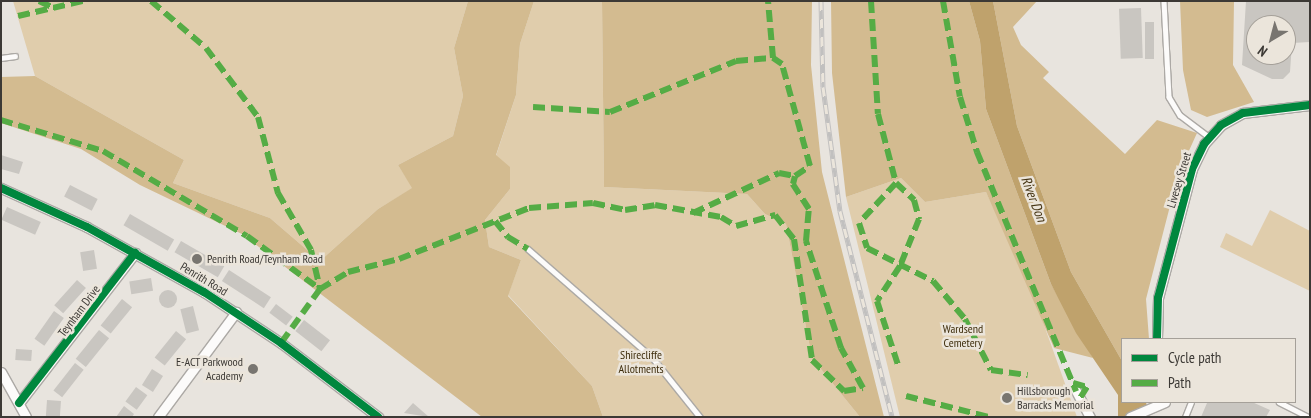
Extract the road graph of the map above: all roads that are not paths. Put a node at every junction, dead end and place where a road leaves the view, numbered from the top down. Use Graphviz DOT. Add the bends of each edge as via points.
graph roads {
  1 [pos="1164,1"];
  2 [pos="15,56"];
  3 [pos="1,58"];
  4 [pos="1310,105"];
  5 [pos="1209,137"];
  6 [pos="1,188"];
  7 [pos="528,249"];
  8 [pos="136,253"];
  9 [pos="236,312"];
  10 [pos="1158,338"];
  11 [pos="1,372"];
  12 [pos="1076,391"];
  13 [pos="19,403"];
  14 [pos="1191,403"];
  15 [pos="1281,403"];
  16 [pos="1161,404"];
  17 [pos="26,417"];
  18 [pos="158,417"];
  19 [pos="378,417"];
  20 [pos="700,417"];
  21 [pos="1090,417"];
  22 [pos="1130,417"];
  23 [pos="1185,417"];
  24 [pos="1310,417"];
  1 -- 5 [label="lane" via="1169,97 1180,115"];
  2 -- 3 [label="lane"];
  4 -- 5 [label="street, Livesey Street" via="1243,113"];
  5 -- 10 [label="street, Livesey Street" via="1192,169 1156,305"];
  6 -- 8 [label="street, Penrith Road" via="39,202"];
  7 -- 20 [label="lane" via="652,357"];
  8 -- 9 [label="street, Penrith Road"];
  8 -- 13 [label="street, Teynham Drive"];
  9 -- 18 [label="street"];
  9 -- 19 [label="street, Penrith Road"];
  11 -- 13 [label="street"];
  12 -- 21 [label="street"];
  13 -- 17 [label="street"];
  14 -- 23 [label="lane"];
  15 -- 24 [label="lane"];
  16 -- 22 [label="street"];
}
